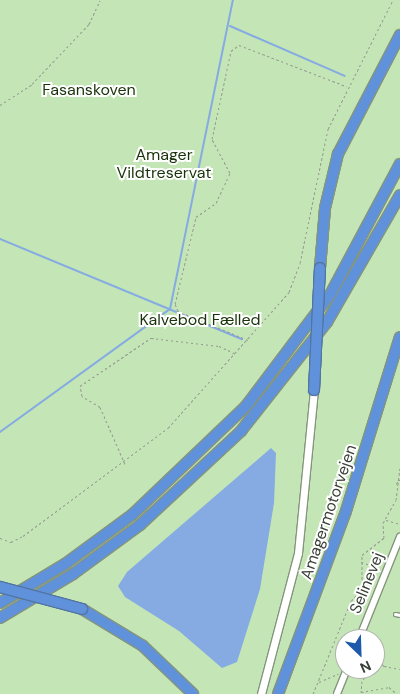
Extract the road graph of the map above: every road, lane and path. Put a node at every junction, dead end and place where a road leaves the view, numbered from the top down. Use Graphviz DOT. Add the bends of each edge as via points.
graph roads {
  1 [pos="100,0"];
  2 [pos="393,0"];
  3 [pos="400,35"];
  4 [pos="348,86"];
  5 [pos="0,105"];
  6 [pos="400,164"];
  7 [pos="400,195"];
  8 [pos="400,337"];
  9 [pos="249,341"];
  10 [pos="236,354"];
  11 [pos="314,390"];
  12 [pos="126,464"];
  13 [pos="400,468"];
  14 [pos="396,476"];
  15 [pos="400,478"];
  16 [pos="395,485"];
  17 [pos="385,520"];
  18 [pos="400,524"];
  19 [pos="400,537"];
  20 [pos="0,538"];
  21 [pos="360,562"];
  22 [pos="382,570"];
  23 [pos="0,587"];
  24 [pos="0,603"];
  25 [pos="395,614"];
  26 [pos="400,615"];
  27 [pos="0,618"];
  28 [pos="363,629"];
  29 [pos="385,666"];
  30 [pos="400,669"];
  31 [pos="335,675"];
  32 [pos="343,679"];
  33 [pos="364,679"];
  34 [pos="319,682"];
  35 [pos="193,694"];
  36 [pos="261,694"];
  37 [pos="278,694"];
  38 [pos="313,694"];
  39 [pos="337,694"];
  40 [pos="397,694"];
  1 -- 5 [label="path" via="89,24 32,84"];
  2 -- 4 [label="path"];
  3 -- 11 [label="highway, bridge" via="338,154 325,208"];
  4 -- 9 [label="path" via="318,158 296,278"];
  4 -- 9 [label="path" via="240,45 231,51 212,138 230,173 216,203 196,217 175,304 178,310"];
  6 -- 24 [label="highway" via="331,293 282,363 233,420 134,514 65,564"];
  7 -- 27 [label="highway" via="327,322 235,437 125,536"];
  8 -- 37 [label="highway, Amagermotorvejen" via="346,511"];
  9 -- 10 [label="path"];
  10 -- 12 [label="path" via="168,428"];
  10 -- 12 [label="path" via="219,346 151,338 80,386 82,396 100,407"];
  11 -- 36 [label="street" via="300,543"];
  12 -- 20 [label="path" via="16,541"];
  13 -- 14 [label="path"];
  14 -- 15 [label="path"];
  14 -- 16 [label="path"];
  15 -- 16 [label="path"];
  16 -- 17 [label="path" via="396,500"];
  17 -- 18 [label="path"];
  17 -- 21 [label="path" via="384,538 364,552"];
  19 -- 28 [label="street, Selinevej"];
  21 -- 22 [label="path"];
  21 -- 34 [label="path" via="362,589 351,601"];
  23 -- 35 [label="highway, bridge" via="82,610 143,646"];
  25 -- 26 [label="lane"];
  29 -- 30 [label="path"];
  31 -- 34 [label="path"];
  32 -- 39 [label="street"];
  33 -- 40 [label="path" via="361,692 389,687"];
  34 -- 38 [label="path"];
}
